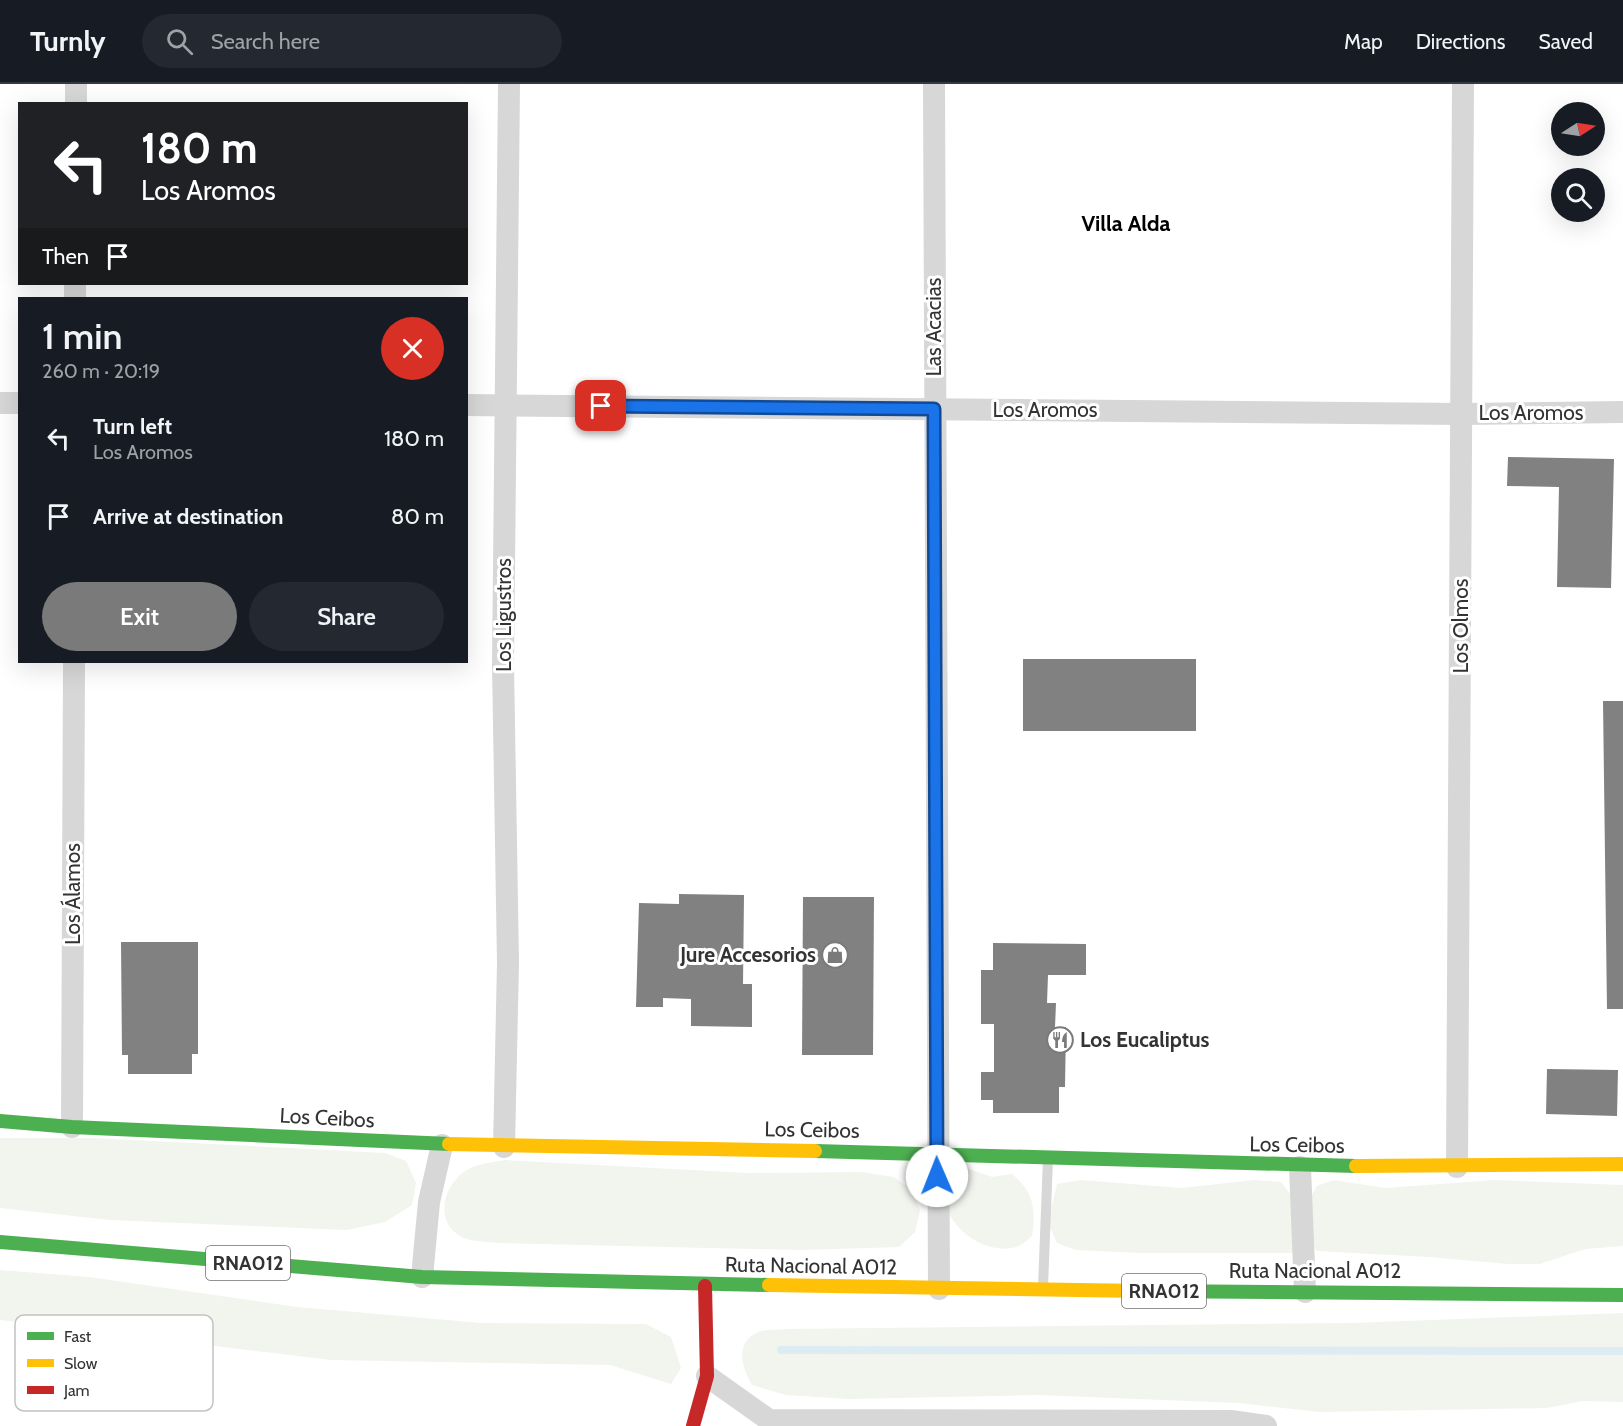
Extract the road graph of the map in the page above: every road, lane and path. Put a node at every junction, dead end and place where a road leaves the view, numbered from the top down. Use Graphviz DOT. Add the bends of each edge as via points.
graph roads {
  1 [pos="76,84"];
  2 [pos="508,84"];
  3 [pos="934,84"];
  4 [pos="1463,84"];
  5 [pos="76,102"];
  6 [pos="0,403"];
  7 [pos="18,403"];
  8 [pos="468,405"];
  9 [pos="506,406"];
  10 [pos="934,409"];
  11 [pos="1623,412"];
  12 [pos="1462,414"];
  13 [pos="74,663"];
  14 [pos="0,1121"];
  15 [pos="72,1127"];
  16 [pos="442,1144"];
  17 [pos="504,1147"];
  18 [pos="936,1153"];
  19 [pos="1048,1158"];
  20 [pos="1623,1164"];
  21 [pos="1300,1167"];
  22 [pos="1457,1167"];
  23 [pos="0,1242"];
  24 [pos="422,1277"];
  25 [pos="705,1286"];
  26 [pos="939,1289"];
  27 [pos="1043,1290"];
  28 [pos="1305,1292"];
  29 [pos="1623,1295"];
  30 [pos="706,1376"];
  31 [pos="693,1426"];
  32 [pos="1266,1426"];
  1 -- 5 [label="street"];
  2 -- 9 [label="street, Los Ligustros"];
  3 -- 10 [label="street, Las Acacias"];
  4 -- 12 [label="street, Los Olmos"];
  6 -- 7 [label="street"];
  8 -- 9 [label="street, Los Aromos"];
  9 -- 10 [label="street, Los Aromos"];
  9 -- 17 [label="street, Los Ligustros"];
  10 -- 12 [label="street, Los Aromos"];
  10 -- 18 [label="street, Las Acacias"];
  11 -- 12 [label="street, Los Aromos"];
  12 -- 22 [label="street, Los Olmos"];
  13 -- 15 [label="street, Los Álamos"];
  14 -- 15 [label="main road, Los Ceibos"];
  15 -- 16 [label="main road, Los Ceibos"];
  16 -- 17 [label="main road, Los Ceibos"];
  16 -- 24 [label="street" via="429,1202"];
  17 -- 18 [label="main road, Los Ceibos"];
  18 -- 19 [label="main road, Los Ceibos"];
  18 -- 26 [label="street, Las Acacias"];
  19 -- 21 [label="main road, Los Ceibos"];
  19 -- 27 [label="lane"];
  20 -- 22 [label="main road, Los Ceibos"];
  21 -- 22 [label="main road, Los Ceibos"];
  21 -- 28 [label="street"];
  23 -- 24 [label="main road, Ruta Nacional A012 / RNA012"];
  24 -- 25 [label="main road, Ruta Nacional A012 / RNA012"];
  25 -- 26 [label="main road, Ruta Nacional A012 / RNA012"];
  25 -- 30 [label="main road"];
  26 -- 27 [label="main road, Ruta Nacional A012 / RNA012"];
  27 -- 28 [label="main road, Ruta Nacional A012 / RNA012"];
  28 -- 29 [label="main road, Ruta Nacional A012 / RNA012"];
  30 -- 31 [label="main road"];
  30 -- 32 [label="street" via="770,1420 1231,1421"];
}
